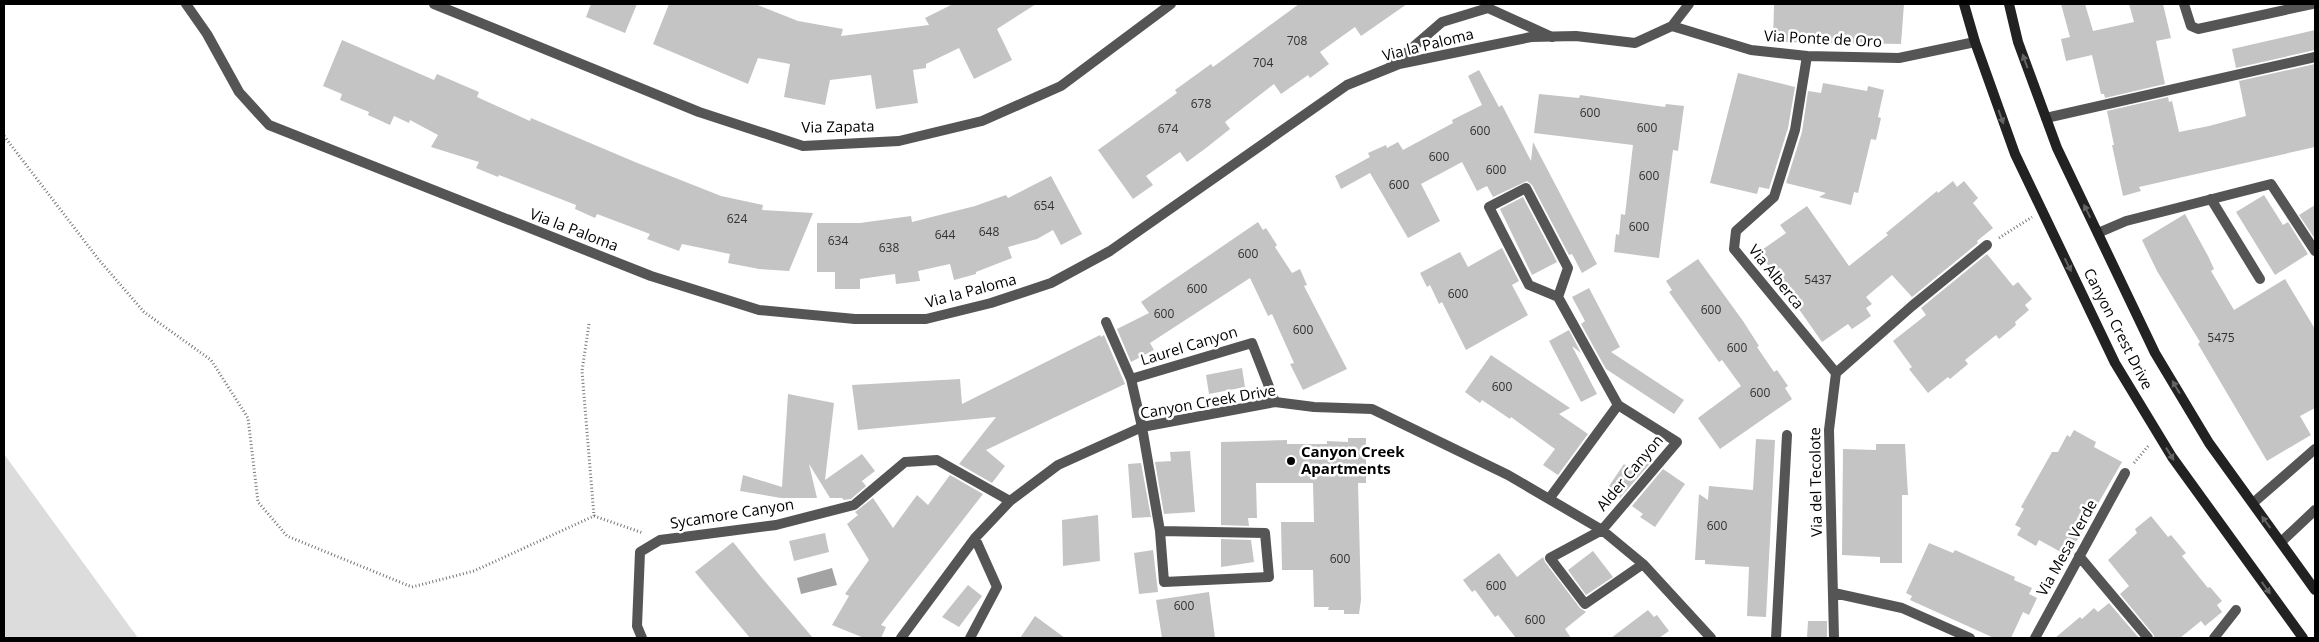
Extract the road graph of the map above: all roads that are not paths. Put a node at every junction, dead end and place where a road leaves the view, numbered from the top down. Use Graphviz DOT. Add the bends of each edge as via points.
graph roads {
  1 [pos="186,4"];
  2 [pos="434,4"];
  3 [pos="1171,4"];
  4 [pos="1689,4"];
  5 [pos="1964,4"];
  6 [pos="2009,4"];
  7 [pos="2184,4"];
  8 [pos="2312,4"];
  9 [pos="1672,26"];
  10 [pos="1552,37"];
  11 [pos="1975,42"];
  12 [pos="1807,56"];
  13 [pos="2315,57"];
  14 [pos="1387,69"];
  15 [pos="2046,118"];
  16 [pos="2211,199"];
  17 [pos="2098,233"];
  18 [pos="1987,245"];
  19 [pos="2315,251"];
  20 [pos="2260,279"];
  21 [pos="1558,297"];
  22 [pos="1106,322"];
  23 [pos="1836,373"];
  24 [pos="1131,379"];
  25 [pos="1275,402"];
  26 [pos="1618,405"];
  27 [pos="1142,427"];
  28 [pos="1787,435"];
  29 [pos="2315,449"];
  30 [pos="2126,473"];
  31 [pos="1549,499"];
  32 [pos="1010,501"];
  33 [pos="2253,503"];
  34 [pos="2315,510"];
  35 [pos="1602,530"];
  36 [pos="1160,531"];
  37 [pos="974,538"];
  38 [pos="2281,542"];
  39 [pos="2079,556"];
  40 [pos="1643,564"];
  41 [pos="2315,590"];
  42 [pos="1834,593"];
  43 [pos="2236,610"];
  44 [pos="642,638"];
  45 [pos="901,638"];
  46 [pos="970,638"];
  47 [pos="1712,638"];
  48 [pos="1776,638"];
  49 [pos="1834,638"];
  50 [pos="1970,638"];
  51 [pos="2035,638"];
  52 [pos="2148,638"];
  53 [pos="2214,638"];
  54 [pos="2303,638"];
  1 -- 14 [label="street, Via la Paloma" via="207,34 239,92 269,125 651,276 759,310 855,319 926,319 991,303 1051,283 1110,251 1347,85"];
  2 -- 3 [label="street, Via Zapata" via="699,112 803,146 899,141 982,120 1061,86"];
  4 -- 9 [label="street, Via la Paloma"];
  5 -- 11 [label="main road, Canyon Crest Drive"];
  15 -- 6 [label="main road, Canyon Crest Drive, one-way" via="2018,42"];
  7 -- 8 [label="street" via="2192,26 2198,29"];
  9 -- 10 [label="street, Via la Paloma" via="1635,43 1576,36"];
  9 -- 12 [label="street, Via Ponte de Oro" via="1751,50"];
  10 -- 14 [label="street, Via la Paloma" via="1531,37"];
  10 -- 14 [label="street" via="1488,8 1442,22"];
  11 -- 12 [label="street, Via Ponte de Oro" via="1899,58"];
  11 -- 54 [label="main road, Canyon Crest Drive, one-way" via="2015,154 2115,363 2172,457"];
  12 -- 23 [label="street, Via Alberca" via="1795,130 1774,197 1736,231 1734,249"];
  13 -- 15 [label="street"];
  17 -- 15 [label="main road, Canyon Crest Drive, one-way"];
  16 -- 17 [label="street" via="2126,221"];
  16 -- 19 [label="street" via="2271,184"];
  16 -- 20 [label="street"];
  33 -- 17 [label="main road, Canyon Crest Drive, one-way" via="2209,443 2155,353"];
  18 -- 23 [label="street"];
  21 -- 21 [label="street" via="1568,268 1526,188 1490,207 1529,285"];
  21 -- 26 [label="street, Alder Canyon"];
  22 -- 24 [label="street, Laurel Canyon"];
  23 -- 42 [label="street, Via del Tecolote" via="1829,430"];
  24 -- 25 [label="street, Laurel Canyon" via="1252,343"];
  24 -- 27 [label="street, Laurel Canyon"];
  25 -- 27 [label="street, Canyon Creek Drive"];
  25 -- 31 [label="street, Canyon Creek Drive" via="1372,409 1508,475"];
  26 -- 31 [label="street"];
  26 -- 35 [label="street, Alder Canyon" via="1676,442"];
  27 -- 32 [label="street, Canyon Creek Drive" via="1058,465"];
  27 -- 36 [label="street, Laurel Canyon"];
  28 -- 48 [label="street"];
  29 -- 33 [label="street"];
  30 -- 39 [label="street, Via Mesa Verde"];
  31 -- 35 [label="street, Canyon Creek Drive"];
  32 -- 37 [label="street, Canyon Creek Drive"];
  32 -- 44 [label="street, Sycamore Canyon" via="937,460 905,462 854,505 776,525 660,540 640,552 637,626"];
  38 -- 33 [label="main road, Canyon Crest Drive, one-way"];
  34 -- 38 [label="street"];
  35 -- 40 [label="street, Canyon Creek Drive"];
  35 -- 40 [label="street" via="1550,558 1585,604"];
  36 -- 36 [label="street, Laurel Canyon" via="1164,582 1269,577 1265,533"];
  37 -- 45 [label="street, Canyon Creek Drive"];
  37 -- 46 [label="street" via="997,587"];
  38 -- 41 [label="main road, Canyon Crest Drive"];
  39 -- 51 [label="street, Via Mesa Verde"];
  39 -- 52 [label="street"];
  40 -- 47 [label="street, Canyon Creek Drive"];
  42 -- 49 [label="street, Via del Tecolote"];
  42 -- 50 [label="street" via="1902,608"];
  43 -- 53 [label="street"];
}
